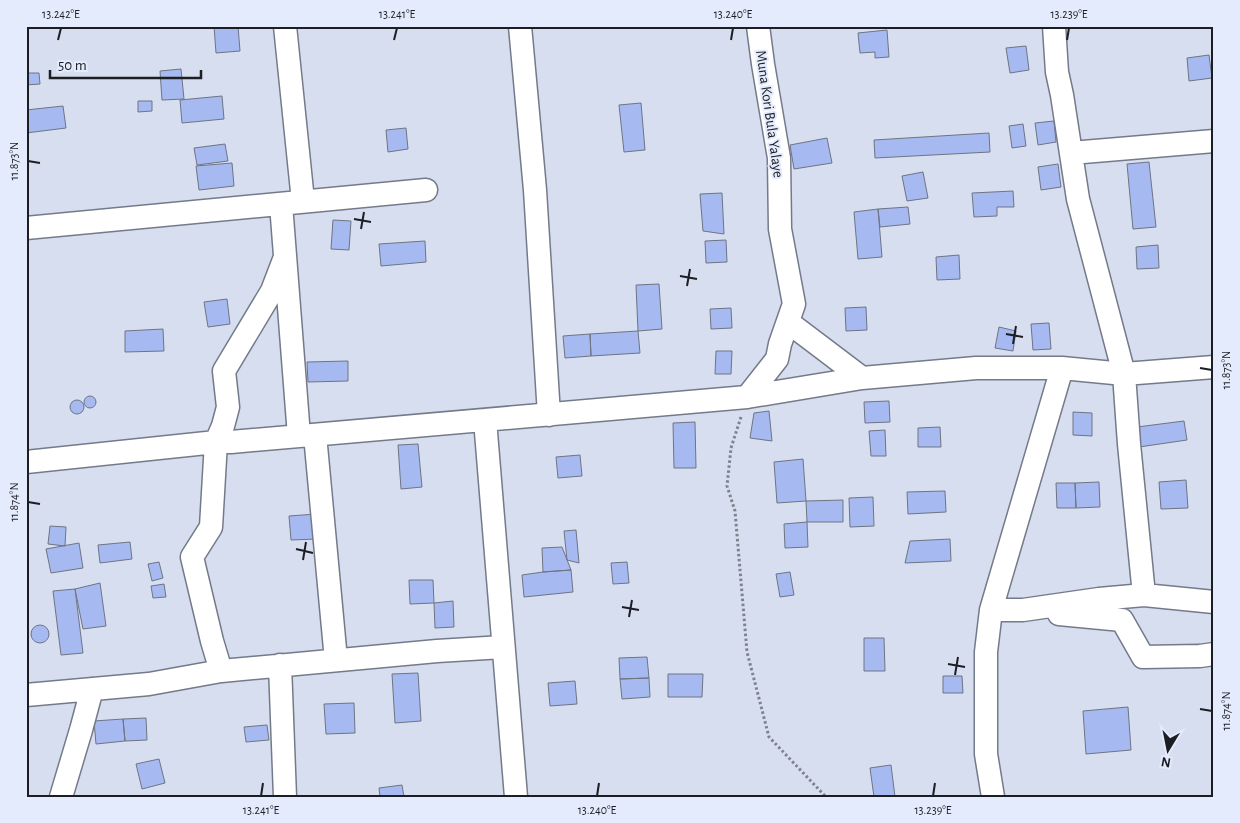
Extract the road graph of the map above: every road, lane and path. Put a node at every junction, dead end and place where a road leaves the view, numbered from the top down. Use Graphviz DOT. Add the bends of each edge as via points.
graph roads {
  1 [pos="285,26"];
  2 [pos="520,26"];
  3 [pos="758,26"];
  4 [pos="1054,26"];
  5 [pos="1214,141"];
  6 [pos="1071,153"];
  7 [pos="426,190"];
  8 [pos="303,202"];
  9 [pos="281,204"];
  10 [pos="26,228"];
  11 [pos="285,257"];
  12 [pos="788,322"];
  13 [pos="1214,367"];
  14 [pos="1062,368"];
  15 [pos="1124,374"];
  16 [pos="862,378"];
  17 [pos="747,397"];
  18 [pos="549,415"];
  19 [pos="485,420"];
  20 [pos="307,435"];
  21 [pos="216,442"];
  22 [pos="26,462"];
  23 [pos="1144,595"];
  24 [pos="1214,602"];
  25 [pos="991,610"];
  26 [pos="1023,610"];
  27 [pos="504,647"];
  28 [pos="1214,654"];
  29 [pos="336,660"];
  30 [pos="280,666"];
  31 [pos="221,671"];
  32 [pos="92,689"];
  33 [pos="26,695"];
  34 [pos="61,797"];
  35 [pos="285,797"];
  36 [pos="516,797"];
  37 [pos="826,797"];
  38 [pos="993,797"];
  1 -- 8 [label="street"];
  2 -- 18 [label="street" via="535,190"];
  3 -- 12 [label="street, Muna Kori Bula Yalaye" via="779,158 780,229 794,304"];
  4 -- 6 [label="street" via="1057,72"];
  5 -- 6 [label="street"];
  6 -- 15 [label="street" via="1078,199"];
  7 -- 8 [label="street"];
  8 -- 9 [label="street"];
  9 -- 10 [label="street"];
  9 -- 11 [label="street"];
  11 -- 20 [label="street"];
  11 -- 21 [label="street" via="272,291 224,371 228,407"];
  12 -- 16 [label="street"];
  12 -- 17 [label="street, Muna Kori Bula Yalaye" via="777,359"];
  13 -- 15 [label="street"];
  14 -- 15 [label="street"];
  14 -- 16 [label="street" via="976,368"];
  14 -- 25 [label="street"];
  15 -- 23 [label="street"];
  16 -- 17 [label="street"];
  17 -- 18 [label="street"];
  17 -- 37 [label="path" via="731,448 727,486 735,511 747,652 769,737"];
  18 -- 19 [label="street"];
  19 -- 20 [label="street"];
  19 -- 27 [label="street"];
  20 -- 21 [label="street"];
  20 -- 29 [label="street"];
  21 -- 22 [label="street"];
  21 -- 31 [label="street" via="211,527 192,556"];
  23 -- 24 [label="street"];
  23 -- 26 [label="street"];
  25 -- 26 [label="street"];
  25 -- 38 [label="street" via="986,652 986,754"];
  26 -- 28 [label="street" via="1122,620 1143,657"];
  27 -- 29 [label="street"];
  27 -- 36 [label="street"];
  29 -- 30 [label="street"];
  30 -- 31 [label="street"];
  30 -- 35 [label="street"];
  31 -- 32 [label="street" via="149,684"];
  32 -- 33 [label="street"];
  32 -- 34 [label="street"];
}
